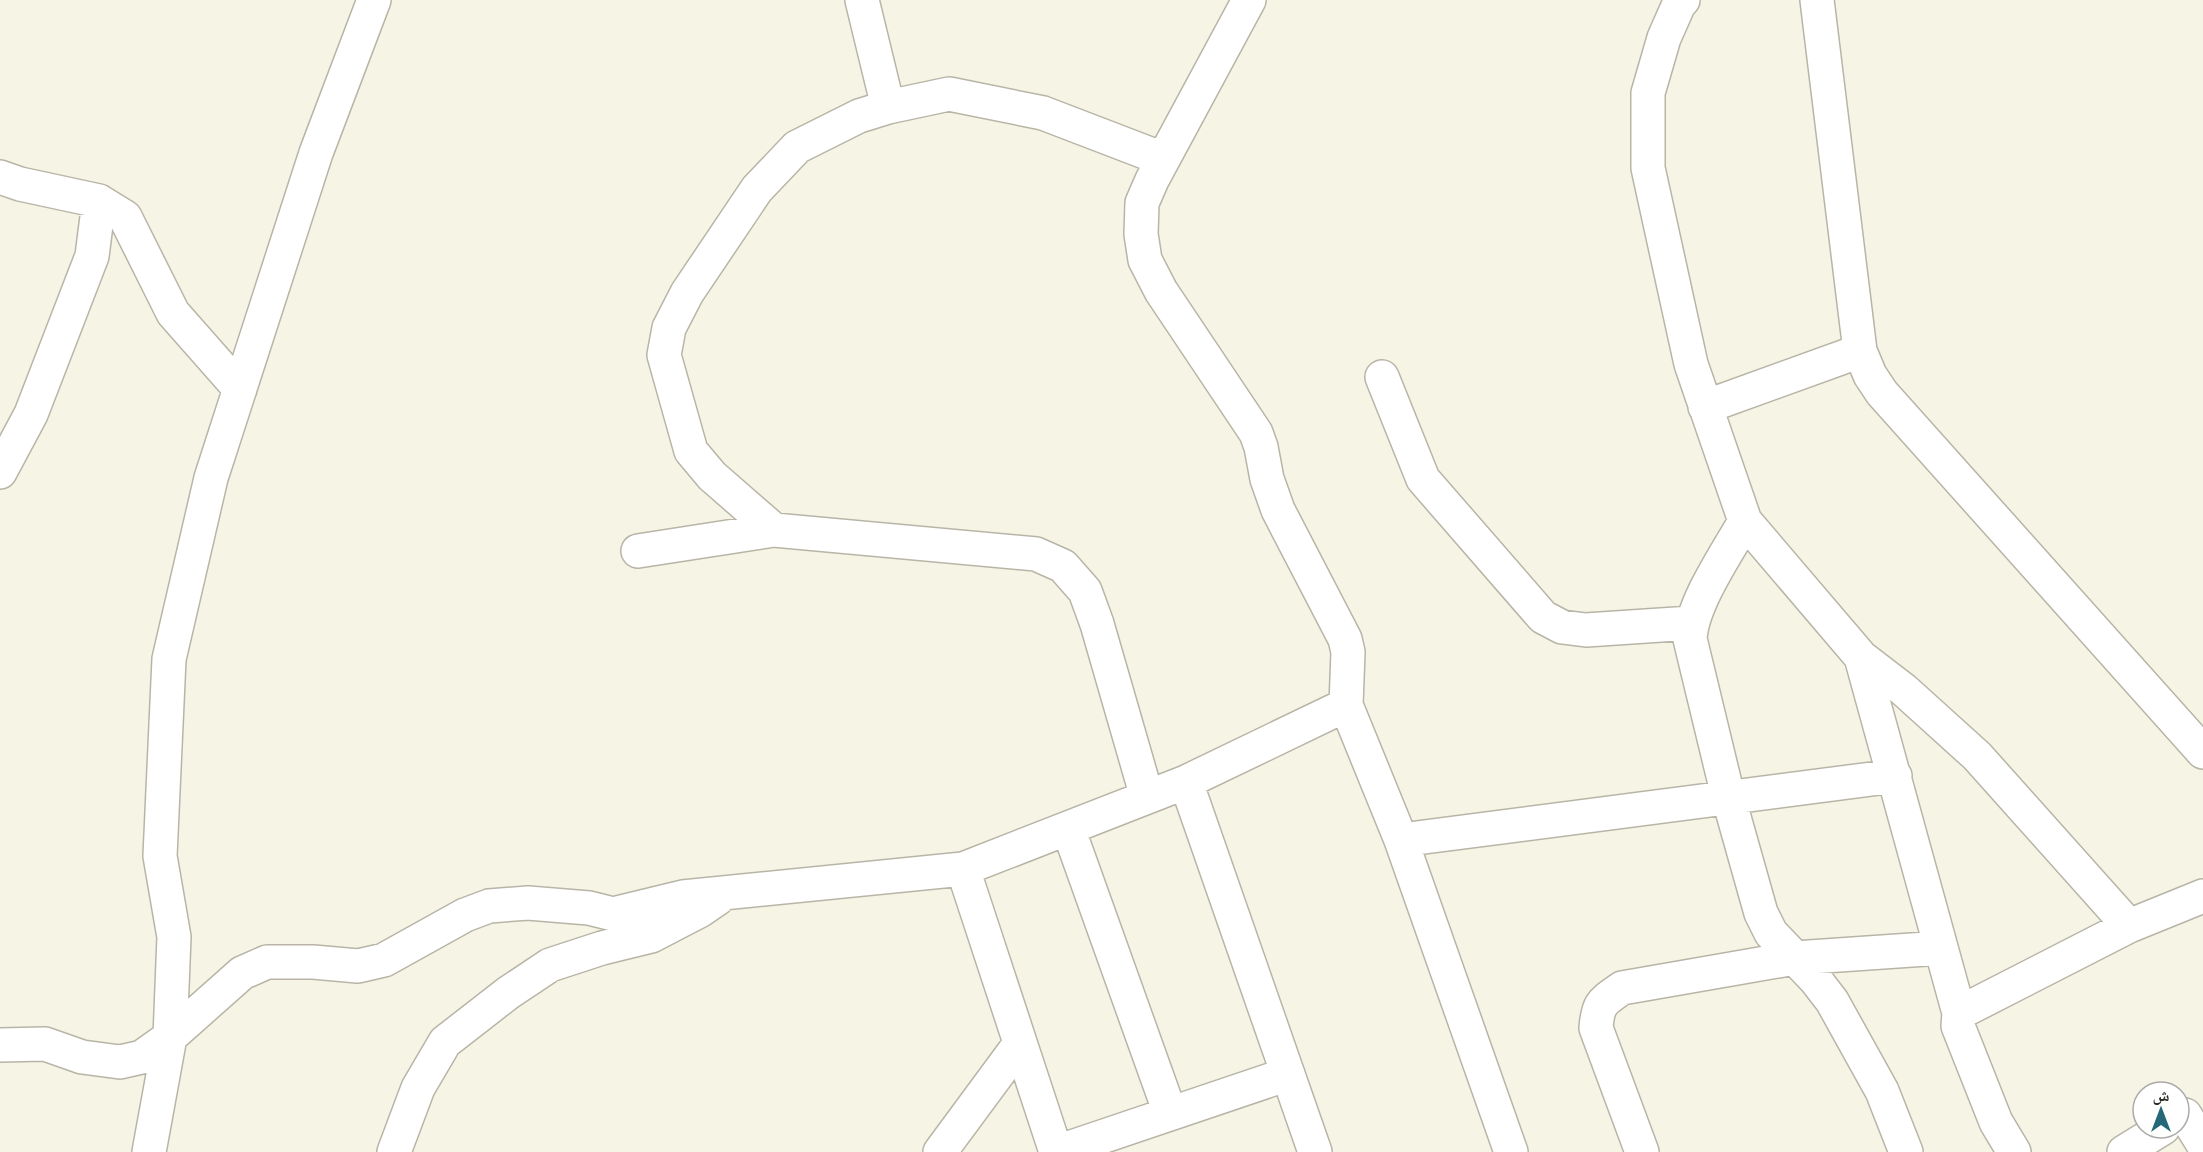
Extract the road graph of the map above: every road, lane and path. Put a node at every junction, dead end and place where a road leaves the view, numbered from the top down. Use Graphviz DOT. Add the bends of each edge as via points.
graph roads {
  1 [pos="374,0"];
  2 [pos="862,0"];
  3 [pos="1249,0"];
  4 [pos="1683,0"];
  5 [pos="1817,0"];
  6 [pos="888,107"];
  7 [pos="1163,159"];
  8 [pos="0,177"];
  9 [pos="99,201"];
  10 [pos="1860,351"];
  11 [pos="1382,377"];
  12 [pos="240,389"];
  13 [pos="1706,407"];
  14 [pos="0,472"];
  15 [pos="1745,521"];
  16 [pos="774,530"];
  17 [pos="638,551"];
  18 [pos="1691,623"];
  19 [pos="1861,657"];
  20 [pos="1346,705"];
  21 [pos="2203,752"];
  22 [pos="1895,776"];
  23 [pos="1186,782"];
  24 [pos="1728,796"];
  25 [pos="1147,797"];
  26 [pos="1068,828"];
  27 [pos="1401,840"];
  28 [pos="963,869"];
  29 [pos="727,892"];
  30 [pos="2203,896"];
  31 [pos="2129,926"];
  32 [pos="1941,948"];
  33 [pos="1795,958"];
  34 [pos="1959,1013"];
  35 [pos="170,1036"];
  36 [pos="0,1045"];
  37 [pos="1020,1045"];
  38 [pos="1288,1074"];
  39 [pos="1170,1113"];
  40 [pos="2191,1128"];
  41 [pos="2143,1140"];
  42 [pos="2203,1144"];
  43 [pos="149,1152"];
  44 [pos="394,1152"];
  45 [pos="940,1152"];
  46 [pos="1056,1152"];
  47 [pos="1315,1152"];
  48 [pos="1510,1152"];
  49 [pos="1642,1152"];
  50 [pos="1906,1152"];
  51 [pos="2014,1152"];
  52 [pos="2124,1152"];
  1 -- 12 [label="street" via="316,153"];
  2 -- 6 [label="street"];
  3 -- 7 [label="street"];
  4 -- 13 [label="street" via="1664,38 1648,93 1648,168 1691,364"];
  5 -- 10 [label="street"];
  6 -- 7 [label="street" via="949,94 1043,113"];
  6 -- 16 [label="street" via="860,116 797,147 756,189 687,293 669,328 664,355 691,451 712,476"];
  7 -- 20 [label="street" via="1142,203 1145,260 1161,291 1256,433 1278,510 1346,639"];
  8 -- 9 [label="street"];
  9 -- 12 [label="street" via="125,218 173,313"];
  9 -- 14 [label="street" via="92,256 31,414"];
  10 -- 13 [label="street"];
  10 -- 21 [label="street" via="1882,393"];
  11 -- 18 [label="street" via="1423,479 1543,617 1562,627 1586,630"];
  12 -- 35 [label="street" via="211,478 169,659 160,856 174,937"];
  13 -- 15 [label="street"];
  15 -- 18 [label="street"];
  15 -- 19 [label="street"];
  16 -- 17 [label="street"];
  16 -- 25 [label="street" via="1036,554 1063,567 1085,591"];
  18 -- 24 [label="street" via="1690,639"];
  19 -- 22 [label="street"];
  19 -- 31 [label="street" via="1977,756"];
  20 -- 23 [label="street"];
  20 -- 27 [label="street"];
  22 -- 24 [label="street"];
  22 -- 32 [label="street"];
  23 -- 25 [label="street"];
  23 -- 38 [label="street"];
  24 -- 27 [label="street"];
  24 -- 33 [label="street" via="1761,913 1771,933"];
  25 -- 26 [label="street"];
  26 -- 28 [label="street"];
  26 -- 39 [label="street"];
  27 -- 48 [label="street"];
  28 -- 29 [label="street"];
  28 -- 37 [label="street"];
  29 -- 35 [label="street" via="683,897 613,914 589,908 502,904 465,915 384,960 358,966 267,962 242,974"];
  29 -- 44 [label="street" via="651,936 550,965 445,1042 418,1088"];
  30 -- 31 [label="street"];
  31 -- 34 [label="street"];
  32 -- 33 [label="street"];
  32 -- 34 [label="street"];
  33 -- 49 [label="street" via="1622,988 1602,1001 1596,1028"];
  33 -- 50 [label="street" via="1832,1001 1882,1090"];
  34 -- 51 [label="street" via="1958,1026 1996,1122"];
  35 -- 36 [label="street" via="142,1057 120,1062 82,1057 45,1044"];
  35 -- 43 [label="street"];
  37 -- 45 [label="street"];
  37 -- 46 [label="street"];
  38 -- 39 [label="street"];
  38 -- 47 [label="street"];
  39 -- 46 [label="street"];
  40 -- 42 [label="street"];
  41 -- 52 [label="street"];
}
